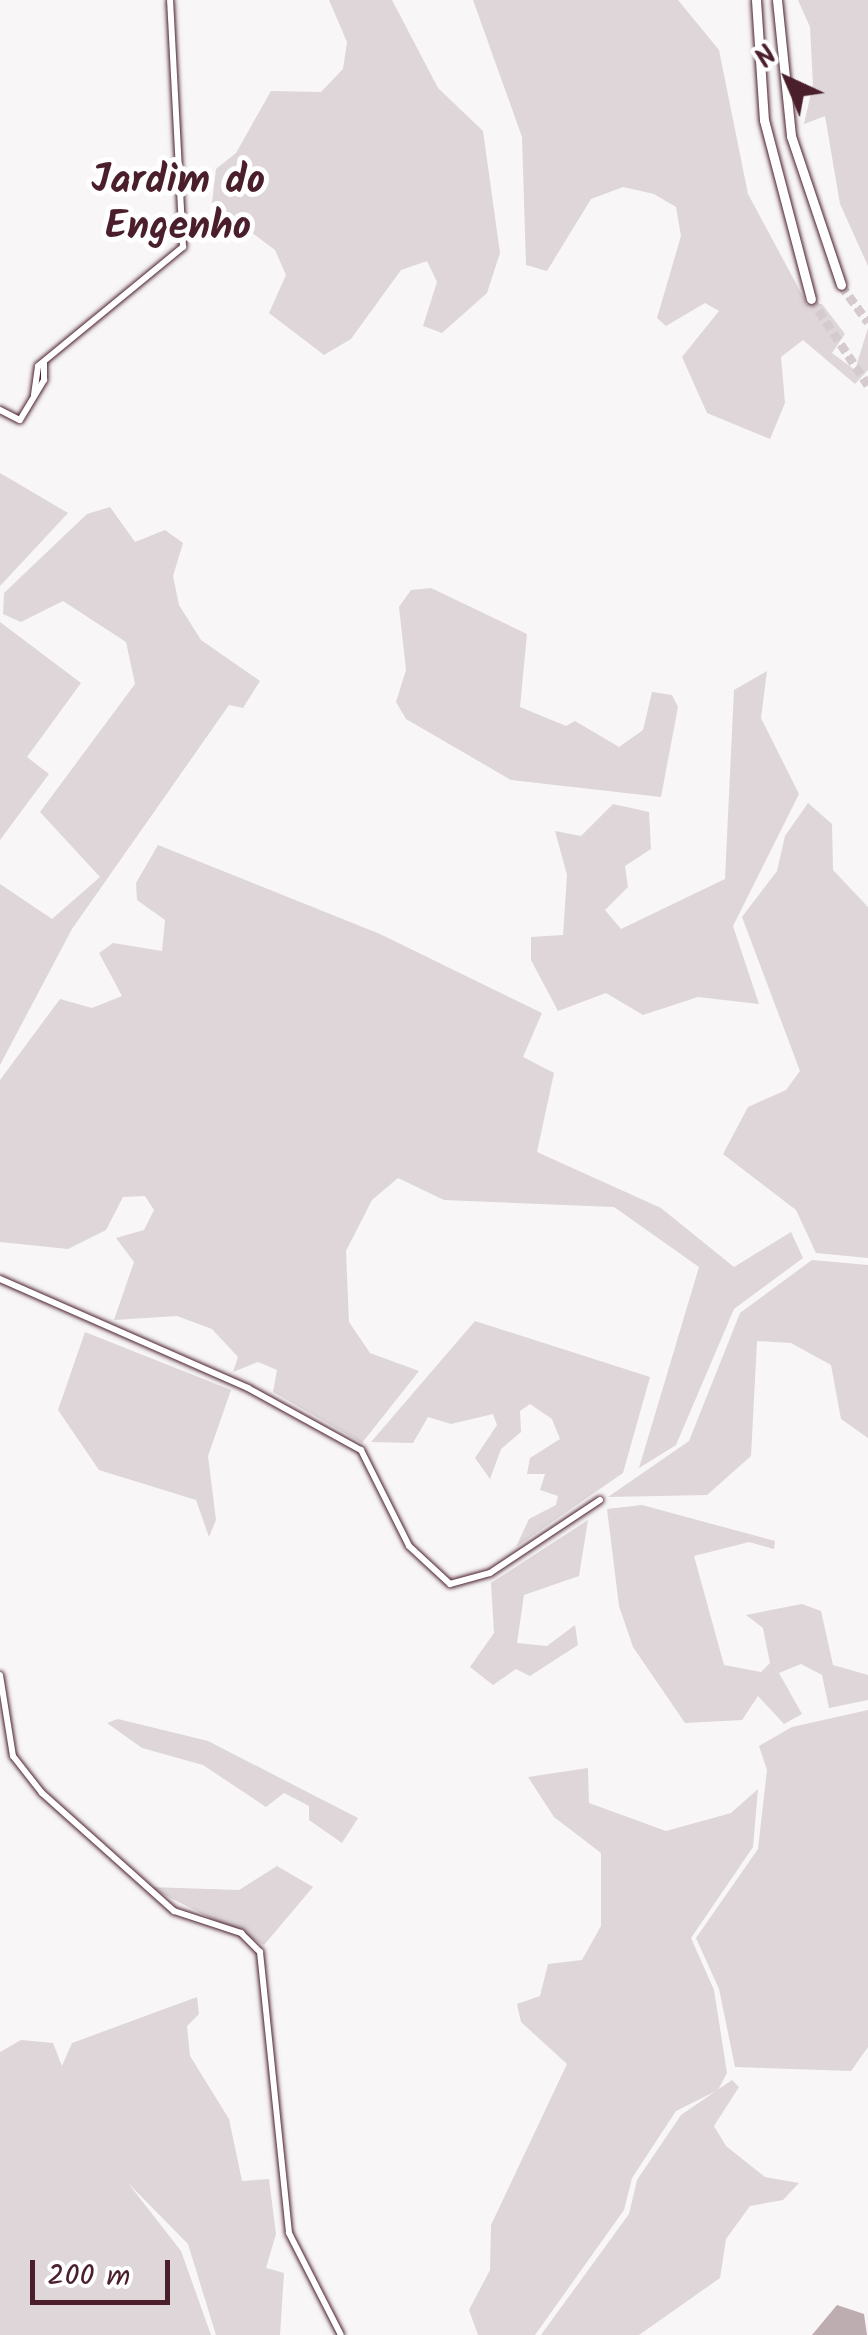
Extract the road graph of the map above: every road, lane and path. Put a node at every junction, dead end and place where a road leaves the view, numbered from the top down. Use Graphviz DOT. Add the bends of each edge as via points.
graph roads {
  1 [pos="170,0"];
  2 [pos="756,0"];
  3 [pos="777,0"];
  4 [pos="841,285"];
  5 [pos="811,299"];
  6 [pos="0,410"];
  7 [pos="0,1279"];
  8 [pos="600,1500"];
  9 [pos="0,1675"];
  10 [pos="340,2335"];
  1 -- 6 [label="street" via="183,246 44,362 20,420"];
  2 -- 5 [label="highway" via="764,120"];
  3 -- 4 [label="highway" via="794,152"];
  7 -- 8 [label="street" via="292,1410 372,1460 402,1534 450,1584 490,1574"];
  9 -- 10 [label="street" via="13,1756 44,1794 174,1911 241,1933 260,1952 288,2233"];
}
